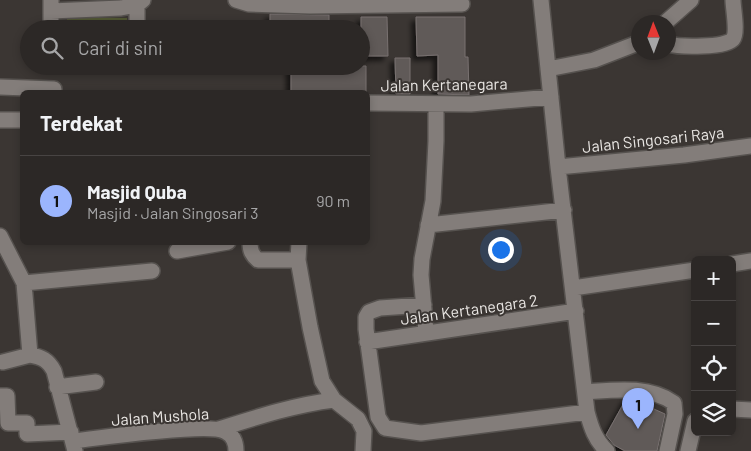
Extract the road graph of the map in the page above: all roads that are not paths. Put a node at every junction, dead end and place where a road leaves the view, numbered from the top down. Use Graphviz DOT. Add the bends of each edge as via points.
graph roads {
  1 [pos="236,0"];
  2 [pos="541,0"];
  3 [pos="690,0"];
  4 [pos="732,0"];
  5 [pos="396,2"];
  6 [pos="140,3"];
  7 [pos="462,4"];
  8 [pos="51,5"];
  9 [pos="674,15"];
  10 [pos="51,20"];
  11 [pos="138,20"];
  12 [pos="676,45"];
  13 [pos="631,46"];
  14 [pos="548,69"];
  15 [pos="0,87"];
  16 [pos="54,89"];
  17 [pos="551,97"];
  18 [pos="370,103"];
  19 [pos="436,104"];
  20 [pos="0,120"];
  21 [pos="20,120"];
  22 [pos="751,146"];
  23 [pos="558,167"];
  24 [pos="564,210"];
  25 [pos="428,224"];
  26 [pos="0,236"];
  27 [pos="211,245"];
  28 [pos="250,245"];
  29 [pos="299,245"];
  30 [pos="177,251"];
  31 [pos="298,260"];
  32 [pos="751,261"];
  33 [pos="736,263"];
  34 [pos="152,271"];
  35 [pos="691,271"];
  36 [pos="24,283"];
  37 [pos="573,288"];
  38 [pos="424,305"];
  39 [pos="576,311"];
  40 [pos="426,332"];
  41 [pos="367,342"];
  42 [pos="30,354"];
  43 [pos="3,362"];
  44 [pos="96,382"];
  45 [pos="57,387"];
  46 [pos="586,392"];
  47 [pos="0,396"];
  48 [pos="334,400"];
  49 [pos="736,410"];
  50 [pos="751,410"];
  51 [pos="587,412"];
  52 [pos="218,429"];
  53 [pos="691,436"];
  54 [pos="73,441"];
  55 [pos="236,451"];
  56 [pos="363,451"];
  57 [pos="607,451"];
  58 [pos="667,451"];
  59 [pos="688,451"];
  1 -- 5 [label="street" via="249,4 310,6"];
  2 -- 14 [label="street"];
  3 -- 9 [label="street"];
  4 -- 12 [label="street" via="733,40"];
  5 -- 7 [label="street"];
  6 -- 8 [label="street" via="121,8"];
  6 -- 11 [label="street"];
  8 -- 10 [label="street"];
  13 -- 14 [label="street" via="594,60"];
  14 -- 17 [label="street"];
  15 -- 16 [label="street"];
  17 -- 19 [label="street, Jalan Kertanegara"];
  17 -- 23 [label="street"];
  18 -- 19 [label="street, Jalan Kertanegara"];
  19 -- 25 [label="street" via="434,184"];
  20 -- 21 [label="street"];
  22 -- 23 [label="street, Jalan Singosari Raya"];
  23 -- 24 [label="street"];
  24 -- 25 [label="street"];
  24 -- 37 [label="street"];
  25 -- 38 [label="street" via="421,275"];
  26 -- 36 [label="street"];
  27 -- 30 [label="street"];
  28 -- 31 [label="street" via="258,260"];
  29 -- 31 [label="street"];
  31 -- 48 [label="street" via="322,381"];
  32 -- 33 [label="street"];
  34 -- 36 [label="street"];
  35 -- 37 [label="street"];
  36 -- 42 [label="street"];
  37 -- 39 [label="street"];
  38 -- 40 [label="street"];
  38 -- 41 [label="street" via="380,308 369,312 366,318"];
  39 -- 40 [label="street, Jalan Kertanegara 2"];
  39 -- 46 [label="street"];
  40 -- 41 [label="street, Jalan Kertanegara 2"];
  41 -- 51 [label="street" via="378,417 384,428 421,432"];
  42 -- 43 [label="street"];
  42 -- 45 [label="street" via="50,364"];
  44 -- 45 [label="street"];
  45 -- 54 [label="street"];
  46 -- 51 [label="street"];
  46 -- 58 [label="street" via="638,390 666,397 674,403 675,411"];
  47 -- 54 [label="street, Jalan Mushola" via="8,396 8,424 27,423 27,434"];
  48 -- 52 [label="street" via="273,411"];
  48 -- 56 [label="street" via="358,419 364,430"];
  49 -- 50 [label="street"];
  51 -- 57 [label="street" via="599,444"];
  52 -- 54 [label="street, Jalan Mushola" via="184,429"];
  52 -- 55 [label="street, Jalan Mushola" via="234,439"];
  53 -- 59 [label="street"];
}
